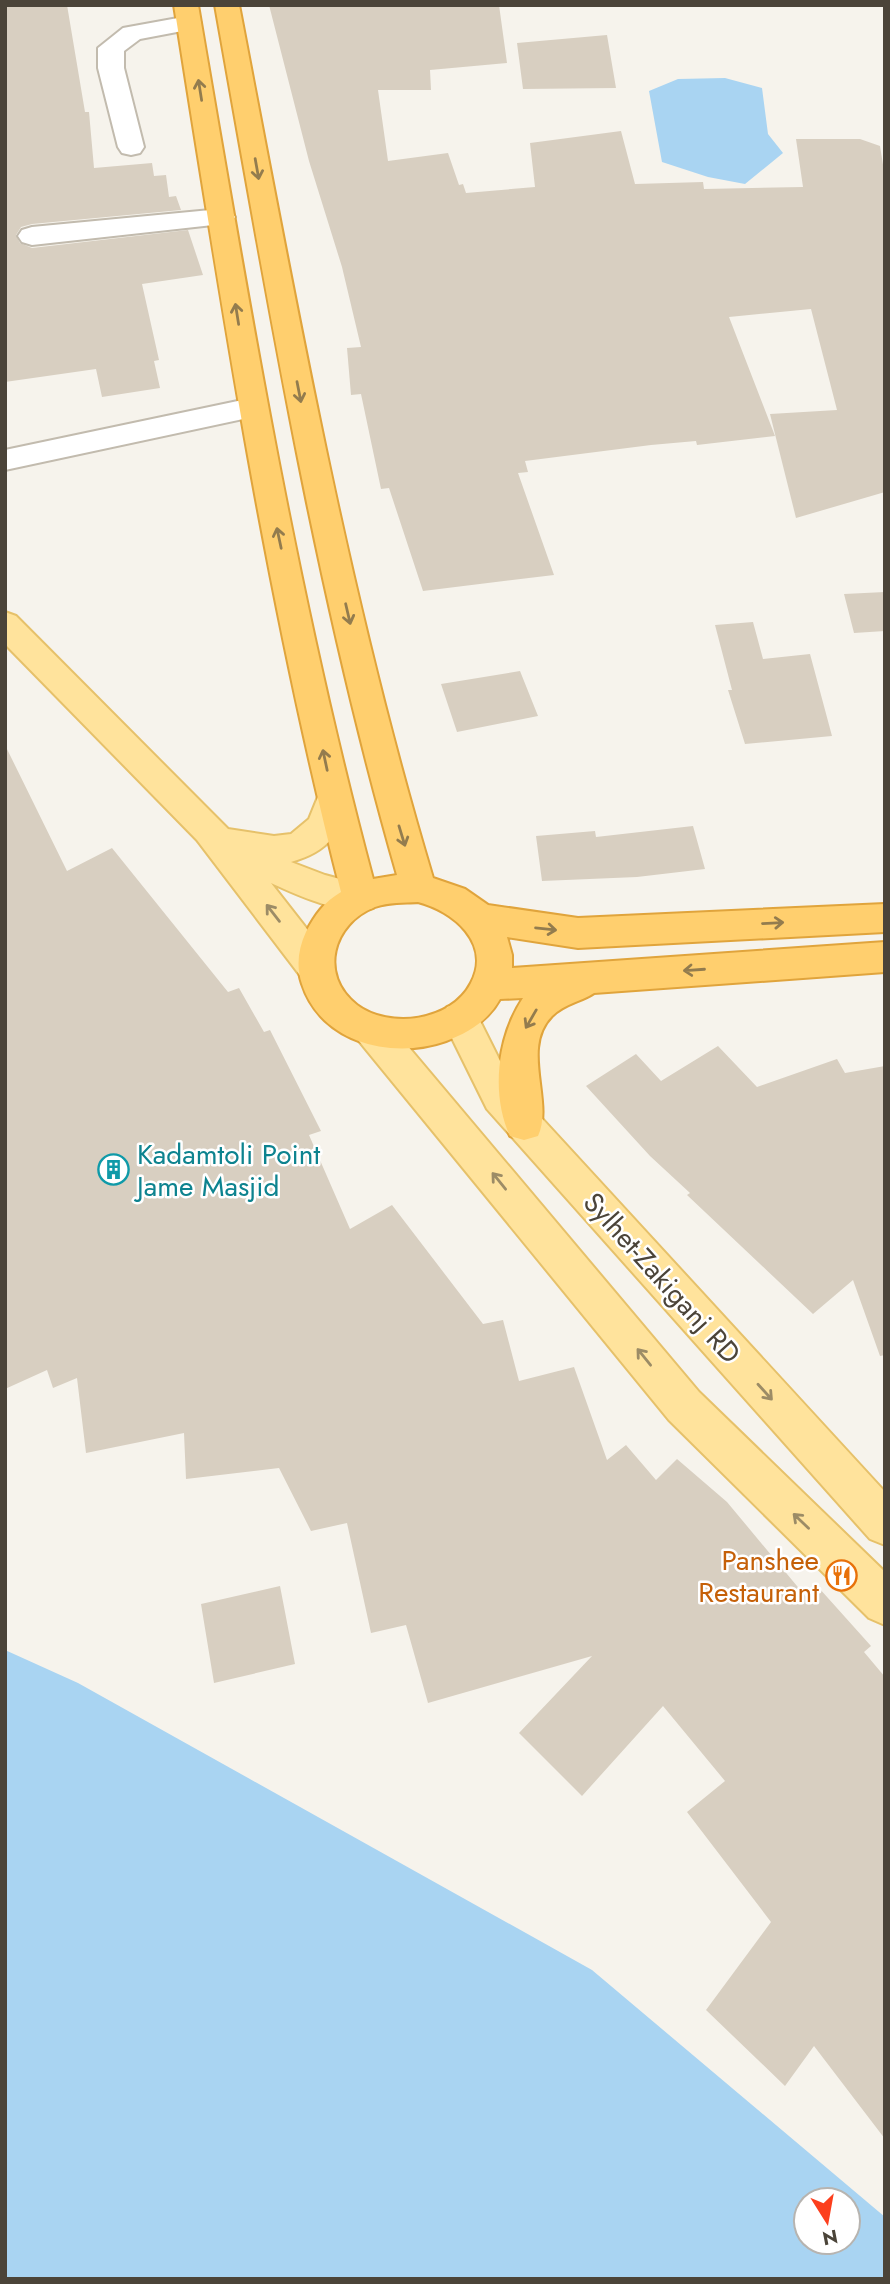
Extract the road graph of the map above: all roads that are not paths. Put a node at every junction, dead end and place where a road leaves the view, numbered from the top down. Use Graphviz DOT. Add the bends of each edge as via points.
graph roads {
  1 [pos="227,5"];
  2 [pos="187,14"];
  3 [pos="131,148"];
  4 [pos="221,217"];
  5 [pos="32,236"];
  6 [pos="252,408"];
  7 [pos="5,460"];
  8 [pos="5,624"];
  9 [pos="334,796"];
  10 [pos="209,830"];
  11 [pos="418,888"];
  12 [pos="360,898"];
  13 [pos="478,918"];
  14 [pos="885,918"];
  15 [pos="885,957"];
  16 [pos="315,967"];
  17 [pos="609,975"];
  18 [pos="490,985"];
  19 [pos="460,1018"];
  20 [pos="372,1030"];
  21 [pos="524,1124"];
  22 [pos="885,1524"];
  23 [pos="885,1603"];
  1 -- 11 [label="highway, one-way" via="300,398 383,769"];
  2 -- 3 [label="street" via="132,33 111,47 111,68"];
  4 -- 2 [label="highway, one-way"];
  4 -- 5 [label="street"];
  6 -- 4 [label="highway, one-way"];
  6 -- 7 [label="street"];
  9 -- 6 [label="highway, one-way"];
  8 -- 10 [label="main road"];
  9 -- 10 [label="main road" via="321,833 306,844 279,850 257,848"];
  9 -- 12 [label="highway"];
  10 -- 12 [label="main road" via="289,877"];
  16 -- 10 [label="main road, one-way"];
  11 -- 12 [label="highway" via="389,889"];
  11 -- 13 [label="highway" via="452,899"];
  12 -- 16 [label="highway" via="325,928 316,947"];
  13 -- 14 [label="highway, one-way" via="578,933"];
  13 -- 18 [label="highway" via="491,939 495,962"];
  15 -- 17 [label="highway, one-way"];
  16 -- 20 [label="highway" via="320,987 332,1005"];
  17 -- 18 [label="highway"];
  17 -- 21 [label="highway, one-way" via="550,996 534,1010 519,1054"];
  18 -- 19 [label="highway" via="478,1004"];
  19 -- 20 [label="highway" via="433,1031 402,1034"];
  19 -- 21 [label="main road, Sylhet-Zakiganj RD" via="500,1098"];
  23 -- 20 [label="main road, one-way" via="684,1406"];
  21 -- 22 [label="main road, Sylhet-Zakiganj RD, one-way"];
}
